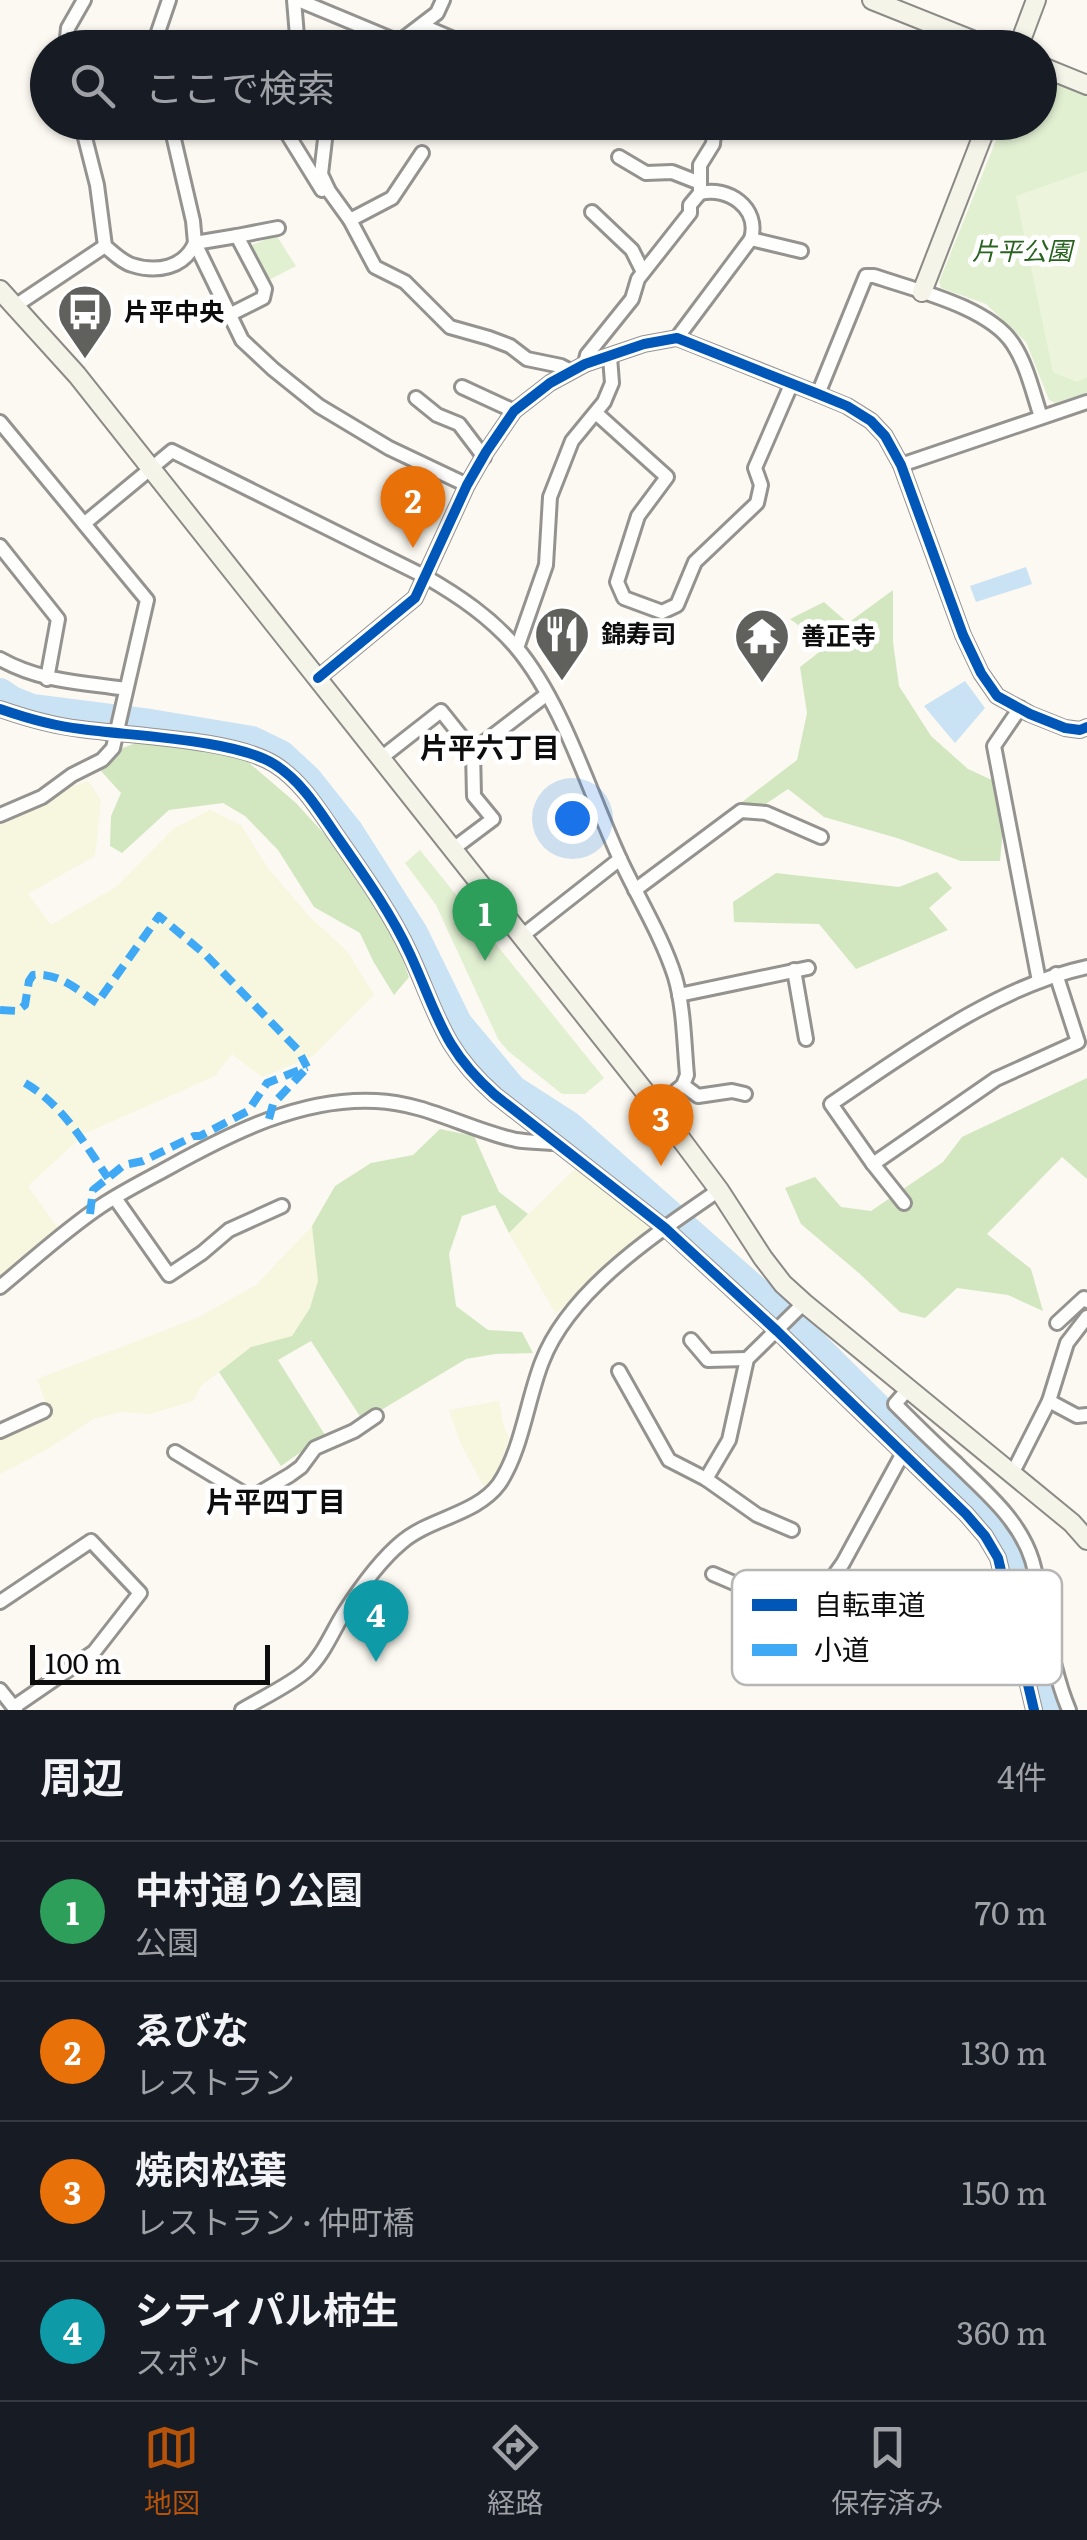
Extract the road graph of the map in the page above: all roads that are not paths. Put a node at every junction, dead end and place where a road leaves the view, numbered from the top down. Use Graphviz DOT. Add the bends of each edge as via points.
graph roads {
  1 [pos="84,0"];
  2 [pos="169,0"];
  3 [pos="296,0"];
  4 [pos="443,0"];
  5 [pos="872,0"];
  6 [pos="1036,0"];
  7 [pos="422,26"];
  8 [pos="68,30"];
  9 [pos="159,30"];
  10 [pos="297,30"];
  11 [pos="370,30"];
  12 [pos="416,30"];
  13 [pos="432,30"];
  14 [pos="947,30"];
  15 [pos="1025,30"];
  16 [pos="1057,73"];
  17 [pos="1087,85"];
  18 [pos="86,140"];
  19 [pos="174,140"];
  20 [pos="291,140"];
  21 [pos="325,140"];
  22 [pos="713,140"];
  23 [pos="981,140"];
  24 [pos="422,153"];
  25 [pos="619,157"];
  26 [pos="700,188"];
  27 [pos="329,191"];
  28 [pos="592,212"];
  29 [pos="350,220"];
  30 [pos="278,228"];
  31 [pos="238,236"];
  32 [pos="752,239"];
  33 [pos="195,244"];
  34 [pos="105,246"];
  35 [pos="801,251"];
  36 [pos="643,272"];
  37 [pos="0,290"];
  38 [pos="922,292"];
  39 [pos="15,306"];
  40 [pos="231,314"];
  41 [pos="676,338"];
  42 [pos="610,357"];
  43 [pos="584,364"];
  44 [pos="570,371"];
  45 [pos="791,385"];
  46 [pos="462,387"];
  47 [pos="818,394"];
  48 [pos="416,398"];
  49 [pos="1087,402"];
  50 [pos="514,411"];
  51 [pos="596,413"];
  52 [pos="1041,417"];
  53 [pos="0,422"];
  54 [pos="484,456"];
  55 [pos="902,465"];
  56 [pos="153,468"];
  57 [pos="467,485"];
  58 [pos="85,523"];
  59 [pos="0,546"];
  60 [pos="426,577"];
  61 [pos="517,648"];
  62 [pos="0,658"];
  63 [pos="47,678"];
  64 [pos="318,678"];
  65 [pos="126,689"];
  66 [pos="546,694"];
  67 [pos="1020,708"];
  68 [pos="0,709"];
  69 [pos="1087,727"];
  70 [pos="118,731"];
  71 [pos="473,751"];
  72 [pos="381,758"];
  73 [pos="0,815"];
  74 [pos="821,837"];
  75 [pos="453,850"];
  76 [pos="620,858"];
  77 [pos="635,890"];
  78 [pos="522,936"];
  79 [pos="1087,967"];
  80 [pos="1056,974"];
  81 [pos="1039,981"];
  82 [pos="679,995"];
  83 [pos="806,1040"];
  84 [pos="683,1085"];
  85 [pos="744,1094"];
  86 [pos="657,1107"];
  87 [pos="557,1143"];
  88 [pos="873,1164"];
  89 [pos="720,1190"];
  90 [pos="116,1198"];
  91 [pos="904,1203"];
  92 [pos="282,1206"];
  93 [pos="676,1221"];
  94 [pos="0,1288"];
  95 [pos="1087,1301"];
  96 [pos="800,1307"];
  97 [pos="1087,1317"];
  98 [pos="1057,1323"];
  99 [pos="777,1331"];
  100 [pos="691,1340"];
  101 [pos="747,1360"];
  102 [pos="619,1370"];
  103 [pos="908,1388"];
  104 [pos="1049,1401"];
  105 [pos="44,1411"];
  106 [pos="1087,1415"];
  107 [pos="376,1416"];
  108 [pos="0,1431"];
  109 [pos="176,1452"];
  110 [pos="902,1453"];
  111 [pos="1012,1474"];
  112 [pos="706,1479"];
  113 [pos="792,1530"];
  114 [pos="1087,1540"];
  115 [pos="839,1570"];
  116 [pos="1001,1570"];
  117 [pos="1034,1570"];
  118 [pos="713,1574"];
  119 [pos="732,1582"];
  120 [pos="0,1602"];
  121 [pos="1028,1685"];
  122 [pos="1060,1685"];
  123 [pos="0,1690"];
  124 [pos="15,1708"];
  125 [pos="242,1710"];
  126 [pos="1034,1710"];
  127 [pos="1069,1710"];
  1 -- 8 [label="street"];
  2 -- 9 [label="street"];
  3 -- 10 [label="street"];
  3 -- 11 [label="street"];
  4 -- 7 [label="street"];
  5 -- 14 [label="main road"];
  6 -- 15 [label="main road"];
  7 -- 12 [label="street"];
  7 -- 13 [label="street"];
  16 -- 17 [label="main road"];
  18 -- 34 [label="street"];
  19 -- 33 [label="street"];
  20 -- 27 [label="street" via="321,189"];
  21 -- 27 [label="street" via="321,174"];
  22 -- 26 [label="street" via="700,165"];
  23 -- 38 [label="main road"];
  24 -- 29 [label="street" via="392,198"];
  25 -- 26 [label="street" via="646,173 672,172"];
  26 -- 32 [label="street" via="739,201 749,214"];
  26 -- 36 [label="street" via="690,213"];
  27 -- 29 [label="street"];
  28 -- 36 [label="street" via="632,250"];
  29 -- 44 [label="street" via="375,267 405,282 450,327"];
  30 -- 31 [label="street"];
  31 -- 33 [label="street"];
  31 -- 40 [label="street" via="265,289 263,298"];
  32 -- 35 [label="street"];
  32 -- 41 [label="street"];
  33 -- 34 [label="street" via="190,255 166,268 132,265"];
  33 -- 40 [label="street"];
  34 -- 39 [label="street"];
  36 -- 43 [label="street" via="632,299"];
  37 -- 39 [label="main road"];
  38 -- 47 [label="street" via="866,276"];
  38 -- 52 [label="street" via="991,320 1006,333"];
  39 -- 56 [label="main road"];
  40 -- 57 [label="street" via="242,340 318,406"];
  41 -- 42 [label="street"];
  41 -- 45 [label="street"];
  42 -- 43 [label="street"];
  42 -- 51 [label="street" via="612,383"];
  43 -- 44 [label="street"];
  44 -- 50 [label="street"];
  45 -- 47 [label="street"];
  45 -- 51 [label="street" via="754,468 757,503 695,562 677,605 662,612 624,598 617,582 638,516 667,477"];
  46 -- 50 [label="street"];
  47 -- 55 [label="street" via="871,421"];
  48 -- 54 [label="street" via="459,424"];
  49 -- 52 [label="street"];
  50 -- 54 [label="street"];
  51 -- 61 [label="street" via="572,441 550,497 546,565"];
  52 -- 55 [label="street"];
  53 -- 58 [label="street"];
  54 -- 57 [label="street"];
  55 -- 67 [label="street" via="962,635 997,696"];
  56 -- 58 [label="street"];
  56 -- 60 [label="street" via="172,451"];
  56 -- 64 [label="main road"];
  57 -- 60 [label="street"];
  58 -- 65 [label="street" via="147,600"];
  59 -- 63 [label="street" via="58,619"];
  60 -- 61 [label="street" via="461,597"];
  60 -- 64 [label="street" via="415,598"];
  61 -- 66 [label="street"];
  62 -- 63 [label="street"];
  63 -- 65 [label="street"];
  64 -- 72 [label="main road"];
  65 -- 70 [label="street"];
  66 -- 71 [label="street"];
  66 -- 76 [label="street"];
  67 -- 69 [label="street" via="1065,728"];
  67 -- 81 [label="street" via="994,746"];
  68 -- 70 [label="street" via="62,726"];
  70 -- 73 [label="street" via="102,760"];
  70 -- 87 [label="street" via="254,756 293,780 394,923 451,1048 470,1073"];
  71 -- 72 [label="street" via="441,711"];
  71 -- 75 [label="street" via="474,796 492,819"];
  72 -- 75 [label="main road"];
  74 -- 77 [label="street" via="766,813 741,811"];
  75 -- 78 [label="main road"];
  76 -- 77 [label="street"];
  76 -- 78 [label="street"];
  77 -- 82 [label="street"];
  78 -- 86 [label="main road"];
  79 -- 80 [label="street"];
  80 -- 81 [label="street"];
  80 -- 88 [label="street" via="1078,1042 996,1079"];
  81 -- 88 [label="street" via="979,1008 832,1104"];
  82 -- 83 [label="street" via="801,969"];
  82 -- 84 [label="street"];
  84 -- 85 [label="street" via="698,1096"];
  84 -- 86 [label="street"];
  86 -- 89 [label="main road"];
  87 -- 90 [label="street" via="519,1140 398,1104 346,1101 269,1118"];
  87 -- 93 [label="street"];
  88 -- 91 [label="street"];
  89 -- 93 [label="street"];
  89 -- 96 [label="main road"];
  90 -- 92 [label="street" via="169,1275 229,1230"];
  90 -- 94 [label="street"];
  93 -- 99 [label="street"];
  93 -- 125 [label="street" via="588,1292 559,1327 496,1488 404,1540 306,1671"];
  95 -- 98 [label="street"];
  96 -- 99 [label="street"];
  96 -- 103 [label="main road"];
  97 -- 104 [label="street" via="1067,1343"];
  99 -- 101 [label="street"];
  99 -- 110 [label="street"];
  100 -- 101 [label="street" via="708,1360"];
  101 -- 112 [label="street" via="729,1440"];
  102 -- 112 [label="street" via="669,1460"];
  103 -- 111 [label="main road"];
  103 -- 117 [label="street" via="894,1404 1010,1518"];
  104 -- 106 [label="street"];
  104 -- 111 [label="street"];
  105 -- 108 [label="street"];
  107 -- 109 [label="street" via="315,1448 290,1476 251,1498"];
  110 -- 115 [label="street"];
  110 -- 116 [label="street" via="985,1536"];
  111 -- 114 [label="main road"];
  112 -- 113 [label="street"];
  118 -- 119 [label="street"];
  120 -- 124 [label="street" via="90,1541 140,1594 94,1652"];
  121 -- 126 [label="street"];
  122 -- 127 [label="street"];
  123 -- 124 [label="street"];
}
